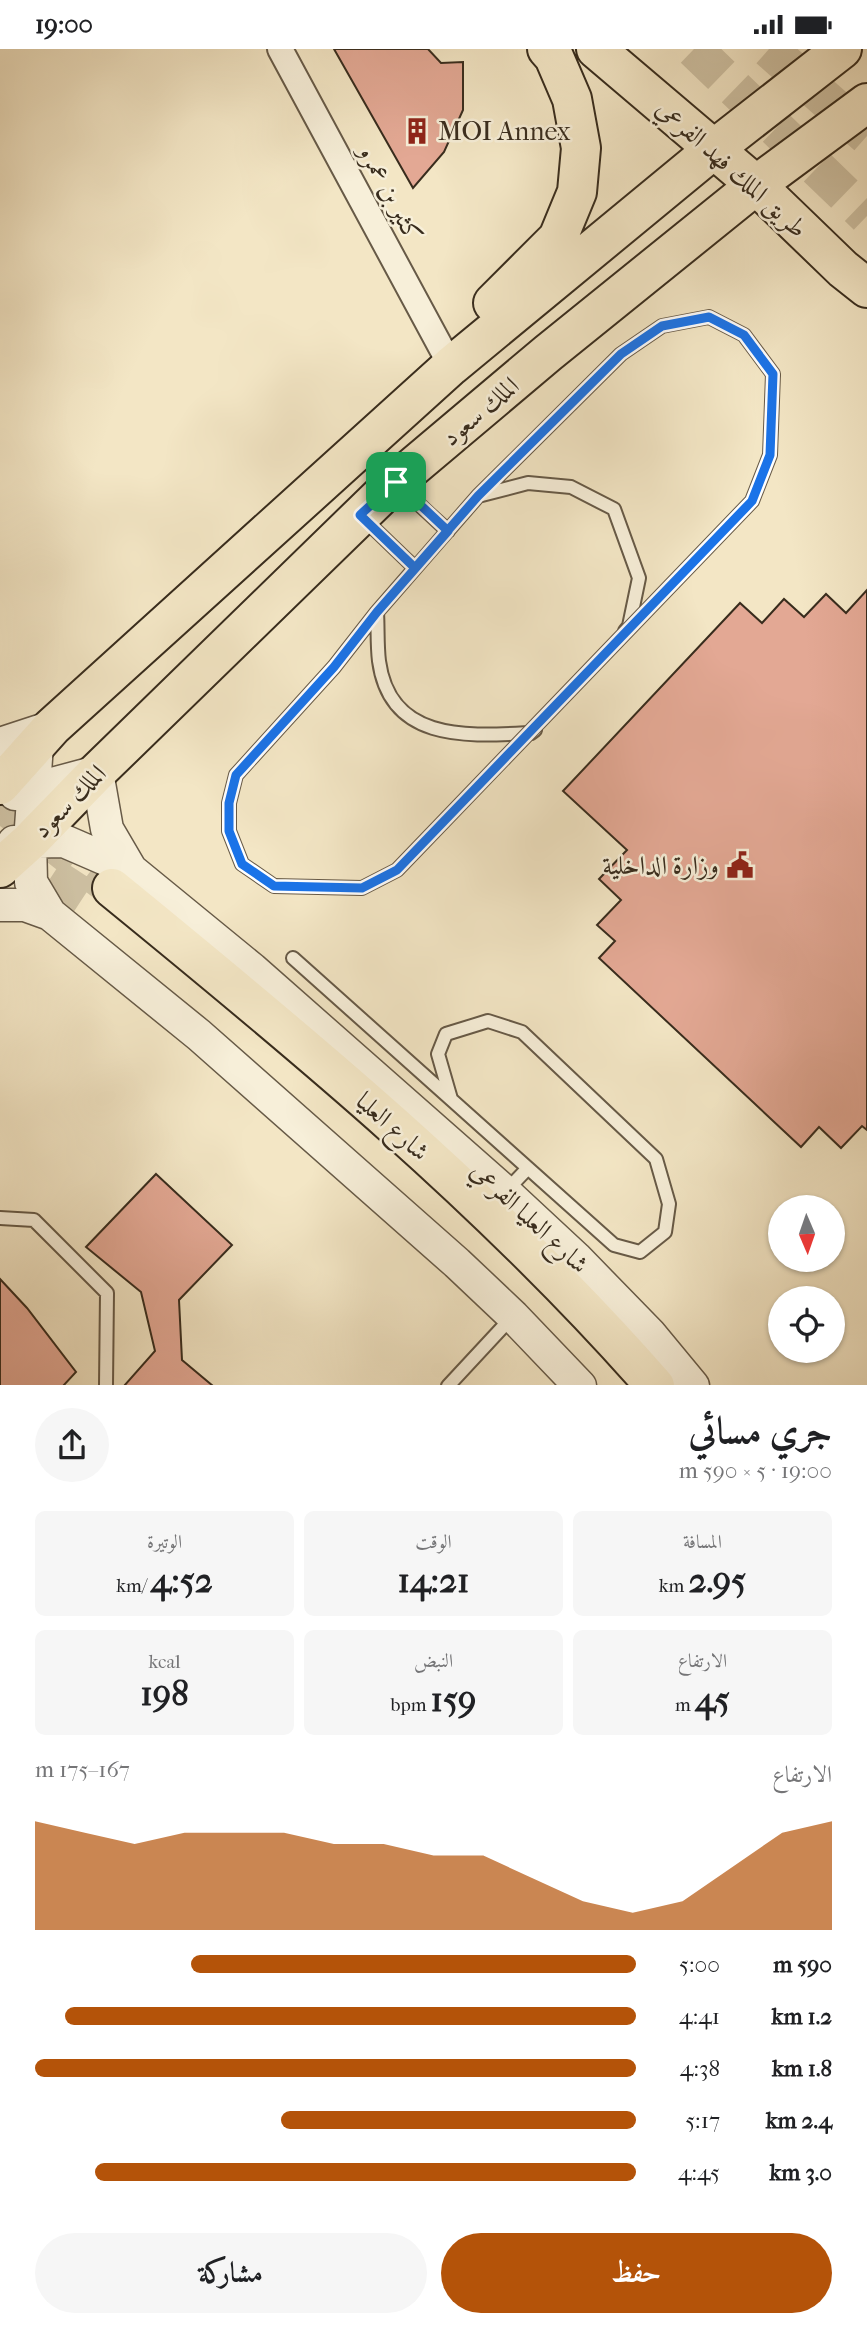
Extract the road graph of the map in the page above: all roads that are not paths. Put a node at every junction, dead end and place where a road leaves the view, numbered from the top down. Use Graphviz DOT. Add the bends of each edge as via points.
graph roads {
  1 [pos="280,49"];
  2 [pos="547,49"];
  3 [pos="596,49"];
  4 [pos="842,49"];
  5 [pos="867,103"];
  6 [pos="714,149"];
  7 [pos="756,185"];
  8 [pos="867,288"];
  9 [pos="451,366"];
  10 [pos="396,482"];
  11 [pos="478,496"];
  12 [pos="360,515"];
  13 [pos="448,531"];
  14 [pos="415,568"];
  15 [pos="377,612"];
  16 [pos="45,736"];
  17 [pos="0,744"];
  18 [pos="97,772"];
  19 [pos="17,787"];
  20 [pos="0,798"];
  21 [pos="15,842"];
  22 [pos="0,867"];
  23 [pos="113,888"];
  24 [pos="0,905"];
  25 [pos="50,914"];
  26 [pos="293,958"];
  27 [pos="451,1099"];
  28 [pos="528,1168"];
  29 [pos="505,1192"];
  30 [pos="0,1217"];
  31 [pos="513,1316"];
  32 [pos="106,1385"];
  33 [pos="448,1385"];
  34 [pos="580,1385"];
  35 [pos="620,1385"];
  36 [pos="655,1385"];
  37 [pos="693,1385"];
  1 -- 9 [label="street, كثير بن عمرو"];
  2 -- 9 [label="main road" via="572,99 581,148 577,192 558,238 483,313"];
  3 -- 6 [label="main road, طريق الملك فهد الفرعي"];
  4 -- 6 [label="main road, الملك سعود"];
  5 -- 7 [label="main road, الملك سعود"];
  6 -- 7 [label="main road, طريق الملك فهد الفرعي"];
  6 -- 9 [label="main road, الملك سعود"];
  7 -- 8 [label="main road, طريق الملك فهد الفرعي"];
  7 -- 10 [label="main road, الملك سعود"];
  9 -- 16 [label="main road, الملك سعود"];
  10 -- 12 [label="main road, الملك سعود"];
  10 -- 13 [label="lane"];
  11 -- 13 [label="lane"];
  11 -- 15 [label="lane" via="528,484 571,487 614,509 639,578 629,626 531,733 446,733 409,718 389,693 379,663"];
  11 -- 15 [label="lane, bridge" via="621,354 662,326 709,317 744,335 773,374 770,455 752,501 397,870 362,888 274,886 242,864 229,831 236,775"];
  12 -- 14 [label="lane"];
  12 -- 18 [label="main road, الملك سعود"];
  13 -- 14 [label="lane"];
  14 -- 15 [label="lane"];
  16 -- 17 [label="street"];
  16 -- 19 [label="main road, الملك سعود"];
  18 -- 19 [label="street"];
  18 -- 21 [label="main road, الملك سعود"];
  18 -- 23 [label="street, شارع العليا الفرعي"];
  19 -- 20 [label="street"];
  19 -- 21 [label="street"];
  21 -- 22 [label="main road, الملك سعود"];
  21 -- 23 [label="street, شارع العليا الفرعي" via="64,841"];
  21 -- 25 [label="street"];
  23 -- 29 [label="street, شارع العليا الفرعي" via="252,969"];
  23 -- 35 [label="main road, شارع العليا" via="164,957 395,1159 499,1257"];
  23 -- 36 [label="main road, شارع العليا" via="276,1022 489,1212"];
  24 -- 25 [label="street" via="25,905"];
  25 -- 31 [label="street" via="199,1035"];
  26 -- 27 [label="lane"];
  27 -- 28 [label="lane"];
  27 -- 28 [label="lane" via="438,1054 446,1034 488,1021 522,1032 656,1159 669,1203 665,1232 640,1252 614,1245"];
  28 -- 29 [label="lane"];
  29 -- 37 [label="street, شارع العليا الفرعي" via="650,1333"];
  30 -- 32 [label="lane" via="34,1220 107,1293"];
  31 -- 33 [label="lane"];
  31 -- 34 [label="street"];
}
